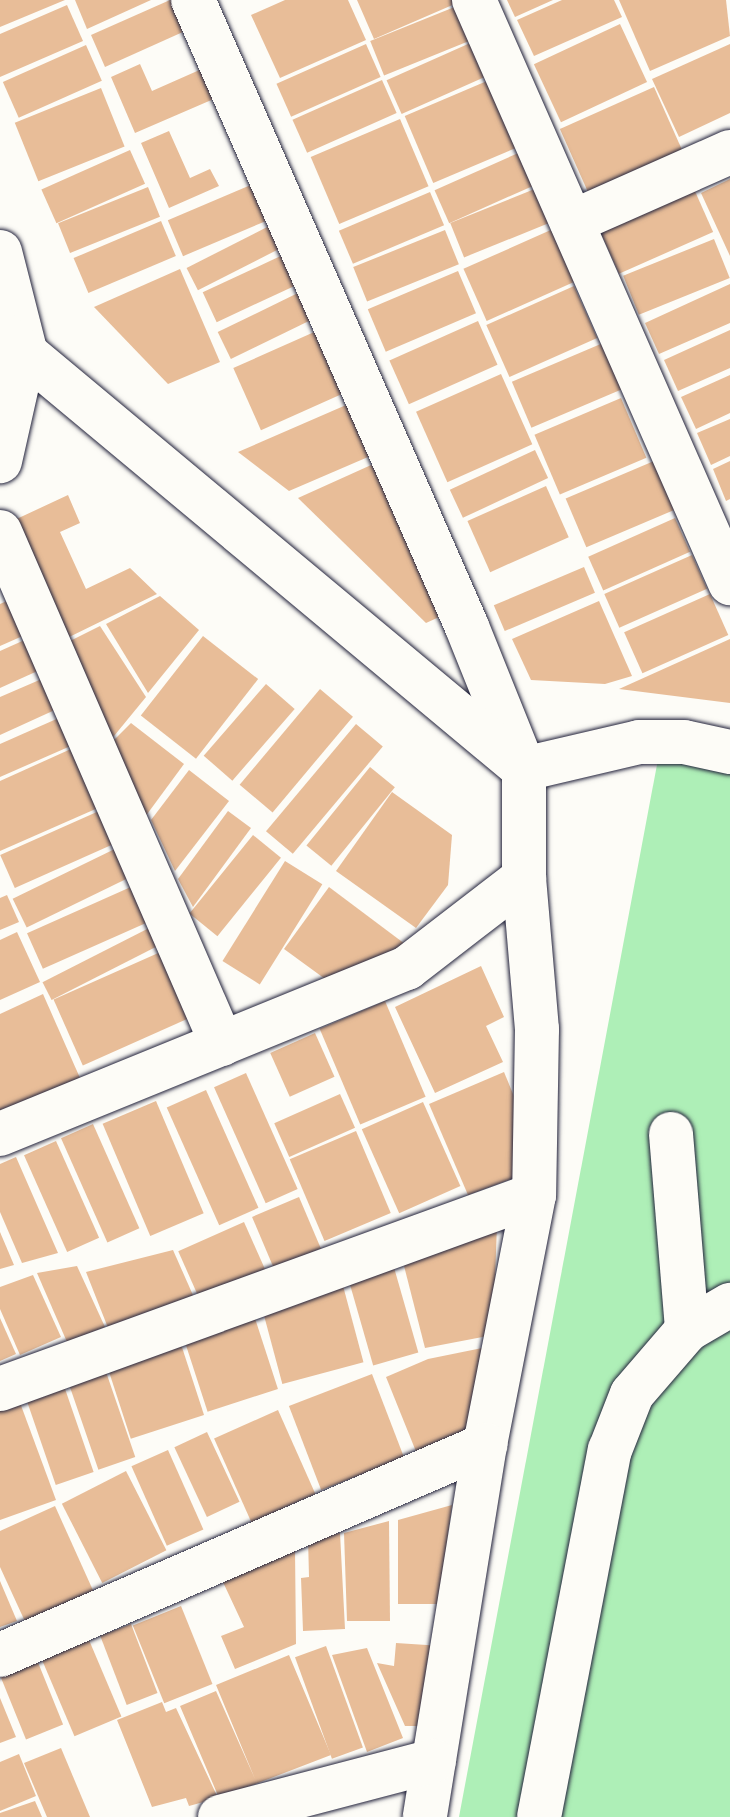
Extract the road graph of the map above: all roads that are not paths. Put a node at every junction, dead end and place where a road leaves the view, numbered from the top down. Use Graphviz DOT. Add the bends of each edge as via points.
graph roads {
  1 [pos="193,0"];
  2 [pos="474,0"];
  3 [pos="730,152"];
  4 [pos="572,222"];
  5 [pos="0,252"];
  6 [pos="12,341"];
  7 [pos="0,461"];
  8 [pos="0,532"];
  9 [pos="730,583"];
  10 [pos="730,752"];
  11 [pos="524,769"];
  12 [pos="524,878"];
  13 [pos="222,1044"];
  14 [pos="0,1134"];
  15 [pos="671,1134"];
  16 [pos="534,1195"];
  17 [pos="730,1305"];
  18 [pos="687,1330"];
  19 [pos="0,1389"];
  20 [pos="485,1445"];
  21 [pos="0,1655"];
  22 [pos="434,1761"];
  23 [pos="220,1817"];
  24 [pos="425,1817"];
  25 [pos="539,1817"];
  1 -- 11 [label="street"];
  2 -- 4 [label="street"];
  3 -- 4 [label="street"];
  4 -- 9 [label="street"];
  5 -- 6 [label="street"];
  6 -- 7 [label="street"];
  6 -- 11 [label="street"];
  8 -- 13 [label="street"];
  10 -- 11 [label="street" via="684,742 639,742"];
  11 -- 12 [label="street"];
  12 -- 13 [label="street" via="407,968"];
  12 -- 16 [label="street" via="537,1029"];
  13 -- 14 [label="street"];
  15 -- 18 [label="street"];
  16 -- 19 [label="street"];
  16 -- 20 [label="street"];
  17 -- 18 [label="street"];
  18 -- 25 [label="street" via="632,1394 610,1450"];
  20 -- 21 [label="street"];
  20 -- 22 [label="street"];
  22 -- 23 [label="street"];
  22 -- 24 [label="street"];
}
